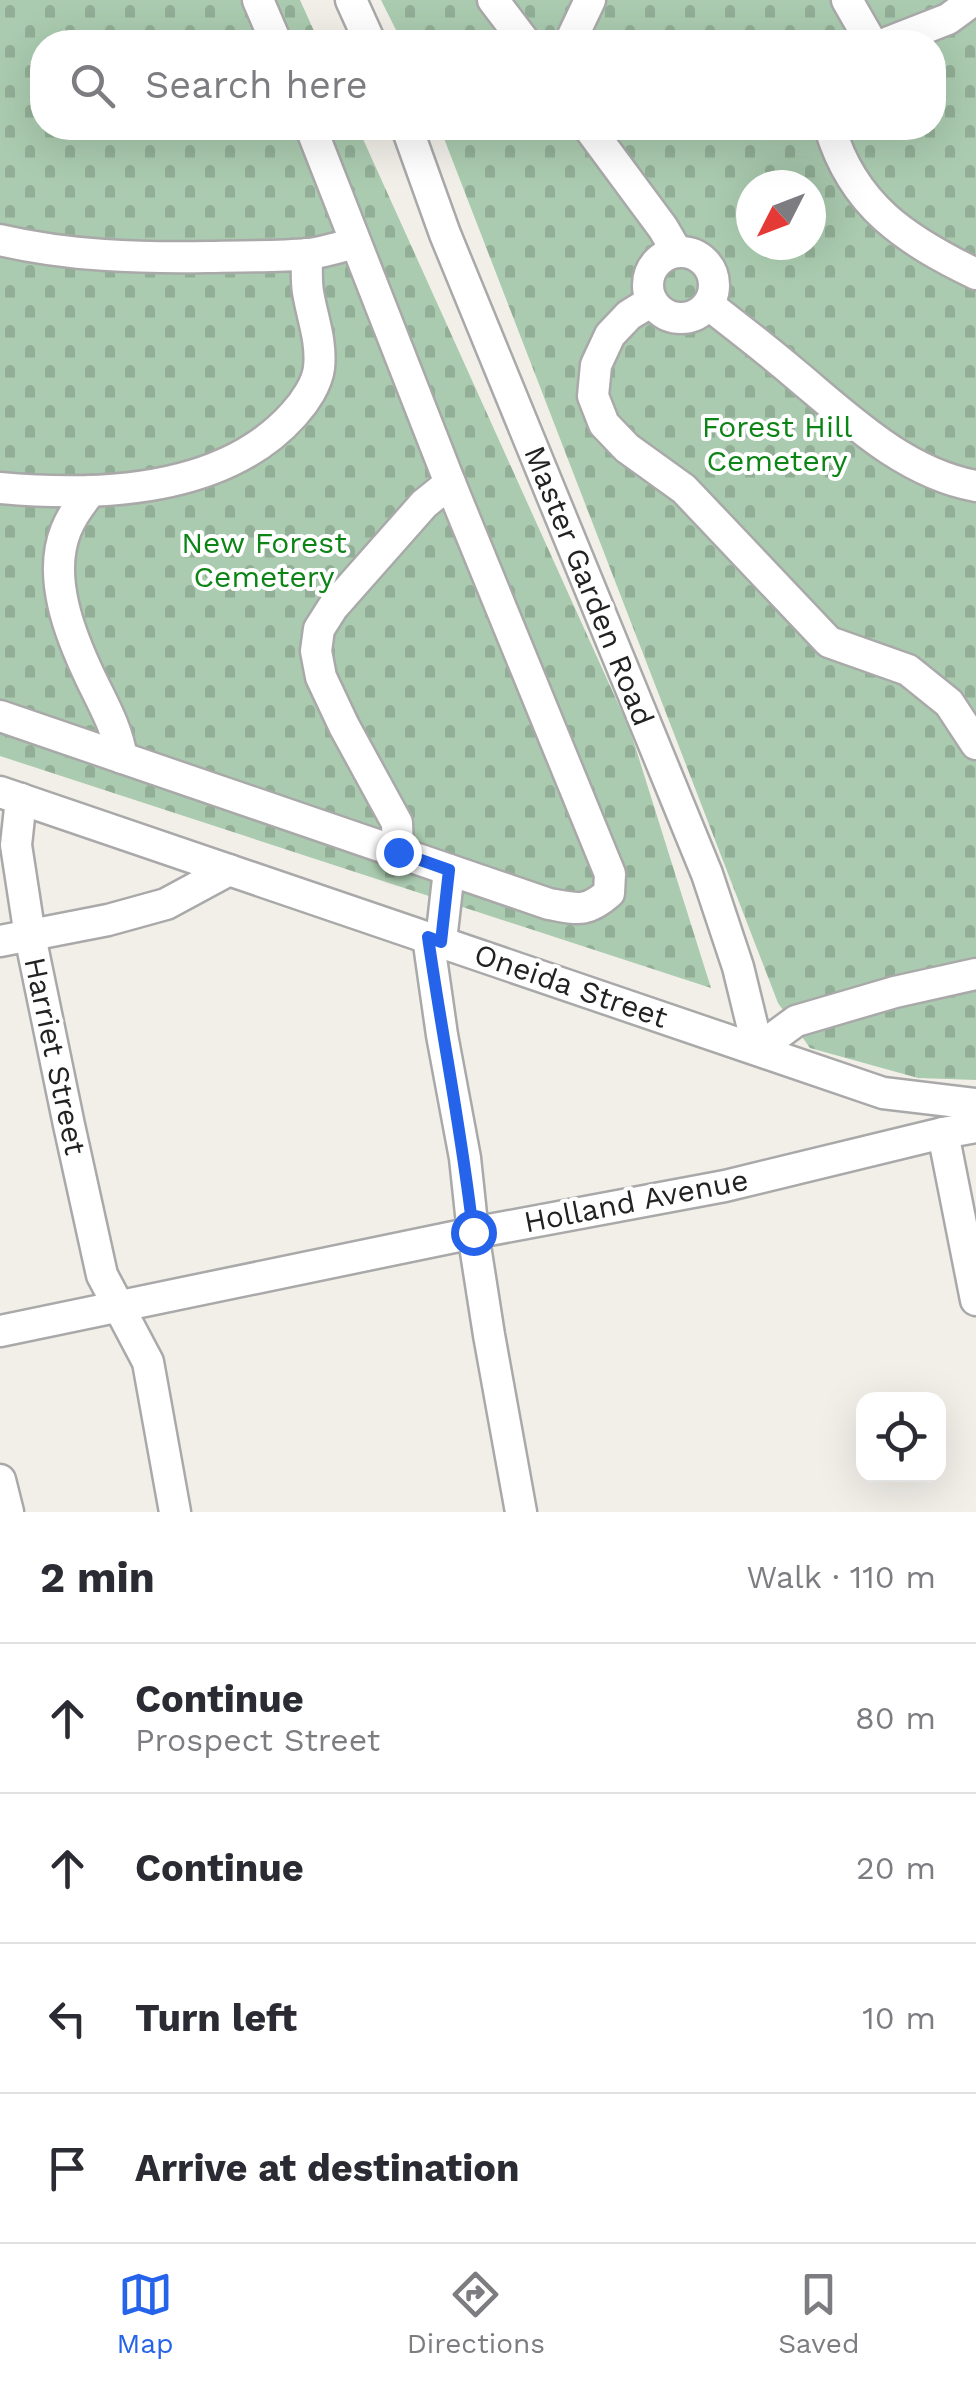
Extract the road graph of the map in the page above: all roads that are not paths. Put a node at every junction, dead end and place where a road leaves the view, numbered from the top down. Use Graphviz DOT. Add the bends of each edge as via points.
graph roads {
  1 [pos="258,0"];
  2 [pos="351,0"];
  3 [pos="493,0"];
  4 [pos="590,0"];
  5 [pos="847,0"];
  6 [pos="974,0"];
  7 [pos="271,30"];
  8 [pos="365,30"];
  9 [pos="516,30"];
  10 [pos="576,30"];
  11 [pos="864,30"];
  12 [pos="920,30"];
  13 [pos="316,140"];
  14 [pos="411,140"];
  15 [pos="597,140"];
  16 [pos="834,140"];
  17 [pos="0,240"];
  18 [pos="355,243"];
  19 [pos="677,252"];
  20 [pos="306,254"];
  21 [pos="976,274"];
  22 [pos="652,301"];
  23 [pos="708,305"];
  24 [pos="450,483"];
  25 [pos="976,486"];
  26 [pos="0,488"];
  27 [pos="91,491"];
  28 [pos="0,716"];
  29 [pos="976,744"];
  30 [pos="122,758"];
  31 [pos="10,795"];
  32 [pos="398,852"];
  33 [pos="229,870"];
  34 [pos="449,870"];
  35 [pos="15,938"];
  36 [pos="435,939"];
  37 [pos="976,974"];
  38 [pos="758,1049"];
  39 [pos="976,1104"];
  40 [pos="976,1127"];
  41 [pos="943,1133"];
  42 [pos="473,1232"];
  43 [pos="976,1300"];
  44 [pos="118,1308"];
  45 [pos="0,1331"];
  46 [pos="0,1480"];
  47 [pos="8,1512"];
  48 [pos="174,1512"];
  49 [pos="521,1512"];
  1 -- 7 [label="street"];
  2 -- 8 [label="street"];
  3 -- 9 [label="street"];
  4 -- 10 [label="street"];
  5 -- 11 [label="street"];
  6 -- 12 [label="street"];
  13 -- 18 [label="street"];
  14 -- 38 [label="street, Master Garden Road" via="707,874"];
  15 -- 19 [label="street"];
  16 -- 21 [label="street" via="861,193 888,222"];
  17 -- 20 [label="street" via="155,258"];
  18 -- 20 [label="street"];
  18 -- 24 [label="street"];
  19 -- 22 [label="street" via="652,270"];
  19 -- 23 [label="street" via="698,256 712,272"];
  20 -- 27 [label="street" via="319,371 284,426 221,466"];
  22 -- 23 [label="street" via="679,319"];
  22 -- 29 [label="street" via="610,336 596,366 594,396 604,424 684,489 829,642 908,670 948,703"];
  23 -- 25 [label="street" via="861,429 922,469"];
  24 -- 32 [label="street" via="424,504 319,629 320,677 397,824"];
  24 -- 34 [label="street" via="610,874 610,893 595,905 548,904"];
  26 -- 27 [label="street"];
  27 -- 30 [label="street" via="64,533 58,566 74,638 119,735"];
  28 -- 30 [label="street"];
  30 -- 32 [label="street"];
  31 -- 33 [label="street, Oneida Street"];
  31 -- 35 [label="street, Harriet Street"];
  32 -- 34 [label="street"];
  33 -- 35 [label="street" via="166,904"];
  33 -- 36 [label="street, Oneida Street"];
  34 -- 36 [label="street"];
  35 -- 44 [label="street, Harriet Street" via="102,1275"];
  36 -- 38 [label="street, Oneida Street"];
  36 -- 42 [label="street" via="442,1035"];
  37 -- 38 [label="street" via="796,1022"];
  38 -- 39 [label="street, Oneida Street" via="884,1093"];
  40 -- 41 [label="street, Holland Avenue"];
  41 -- 42 [label="street, Holland Avenue" via="725,1186"];
  41 -- 43 [label="street"];
  42 -- 44 [label="street, Holland Avenue"];
  42 -- 49 [label="street"];
  44 -- 45 [label="street, Holland Avenue"];
  44 -- 48 [label="street, Harriet Street" via="148,1362"];
  46 -- 47 [label="street"];
}
